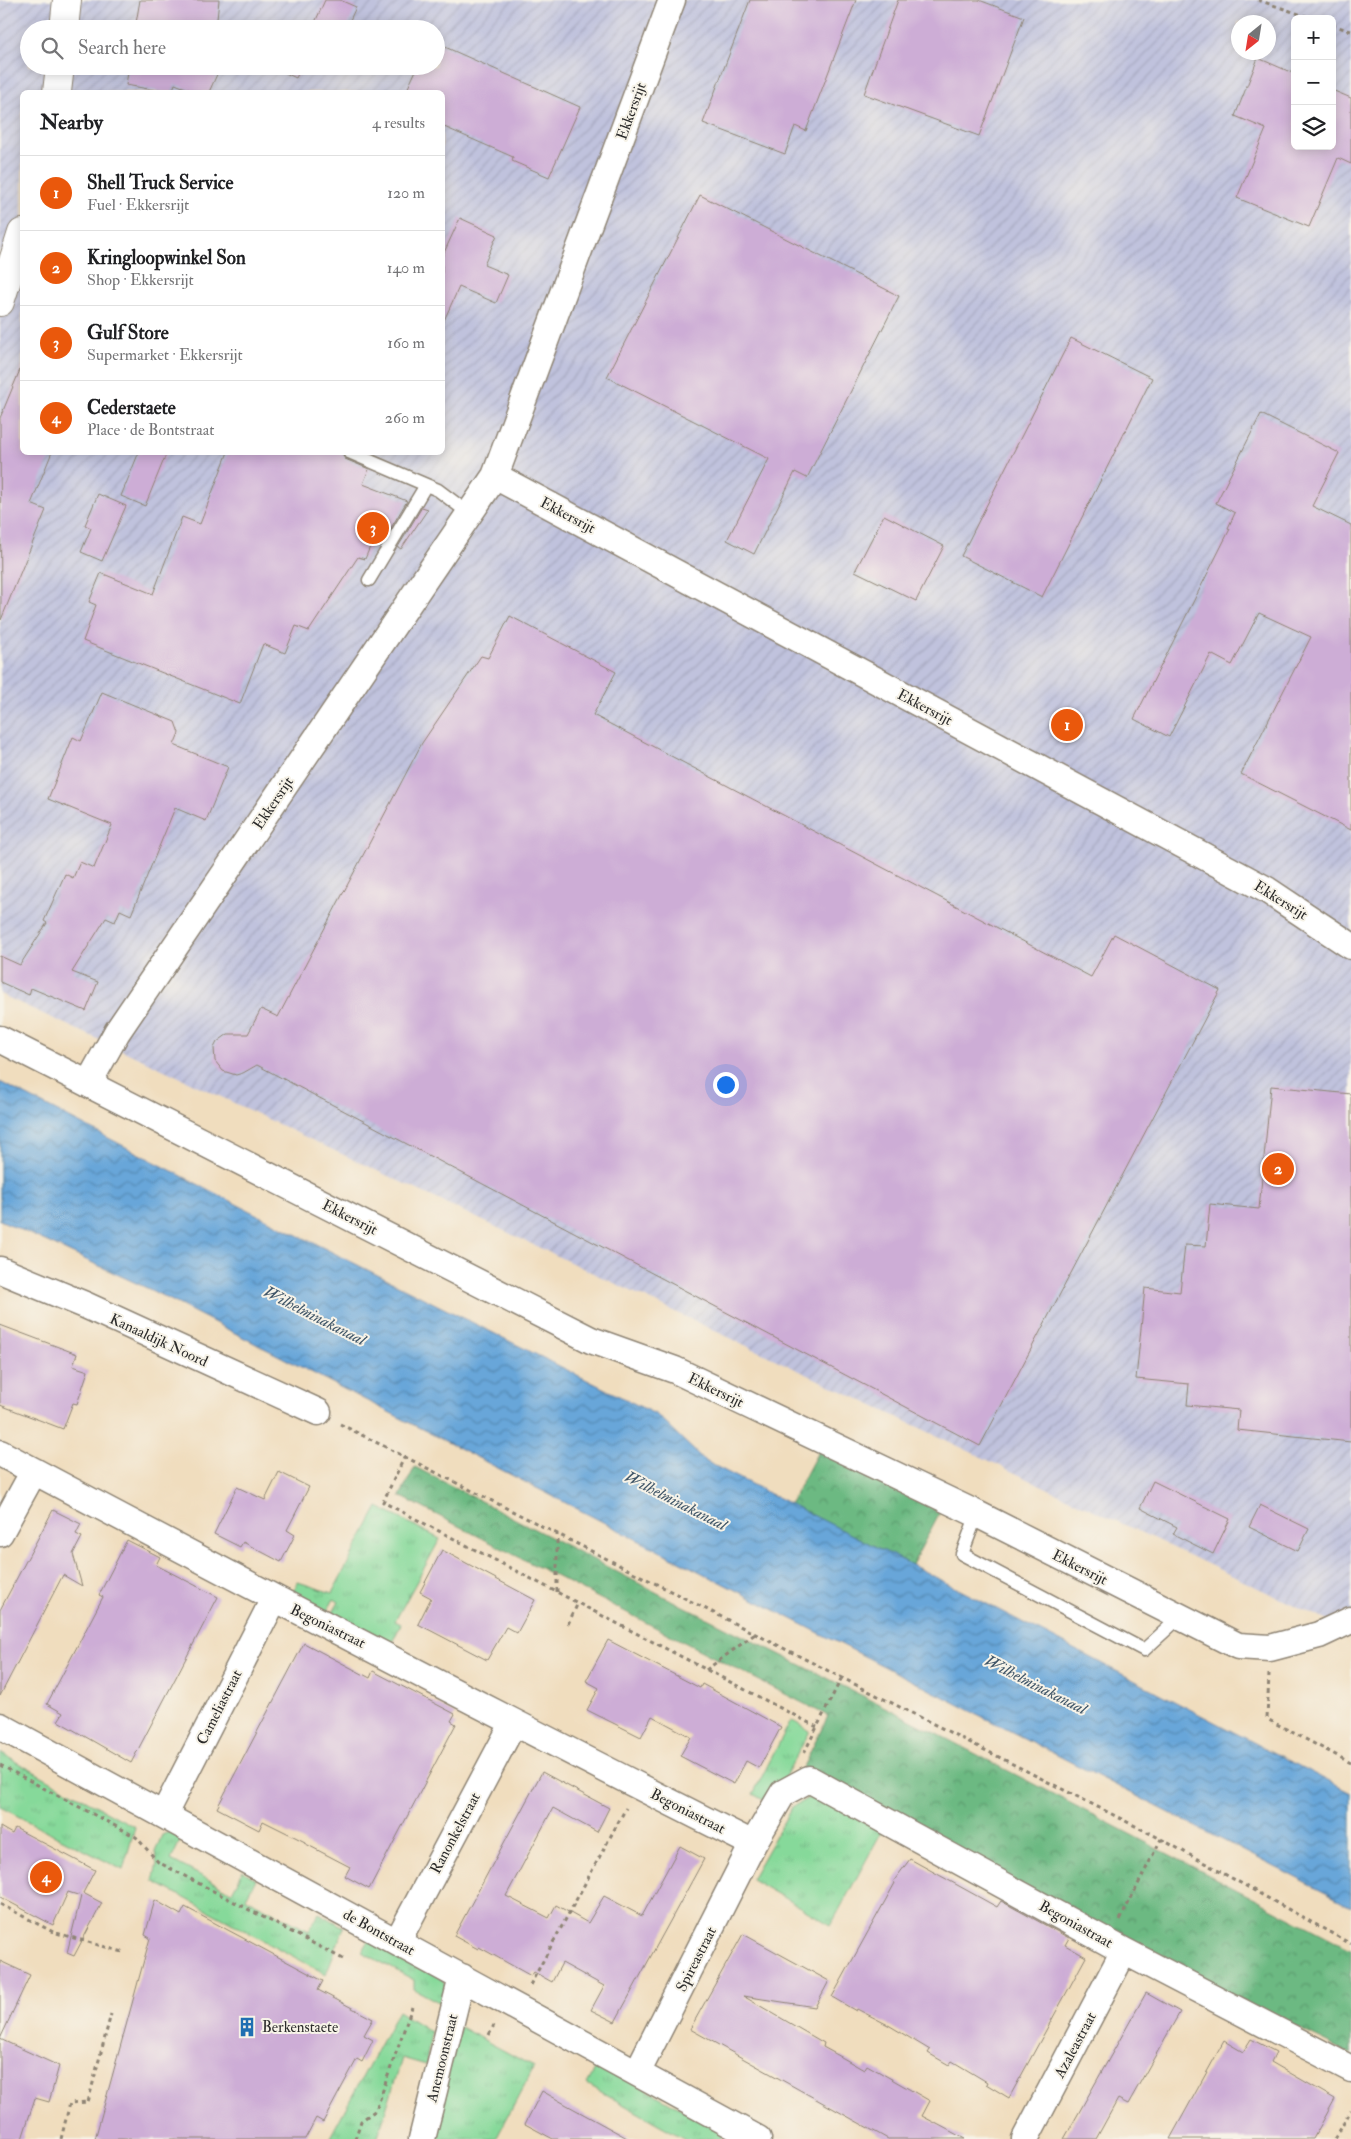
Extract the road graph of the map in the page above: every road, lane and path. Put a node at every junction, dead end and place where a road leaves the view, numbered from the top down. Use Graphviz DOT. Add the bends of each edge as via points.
graph roads {
  1 [pos="67,0"];
  2 [pos="672,0"];
  3 [pos="1258,0"];
  4 [pos="1302,15"];
  5 [pos="65,20"];
  6 [pos="1336,26"];
  7 [pos="1351,31"];
  8 [pos="59,75"];
  9 [pos="57,90"];
  10 [pos="20,239"];
  11 [pos="0,302"];
  12 [pos="356,455"];
  13 [pos="495,476"];
  14 [pos="426,485"];
  15 [pos="470,514"];
  16 [pos="369,580"];
  17 [pos="1351,946"];
  18 [pos="0,1039"];
  19 [pos="88,1084"];
  20 [pos="0,1270"];
  21 [pos="318,1412"];
  22 [pos="0,1453"];
  23 [pos="405,1456"];
  24 [pos="34,1471"];
  25 [pos="977,1514"];
  26 [pos="0,1533"];
  27 [pos="557,1533"];
  28 [pos="557,1592"];
  29 [pos="274,1599"];
  30 [pos="578,1603"];
  31 [pos="1180,1618"];
  32 [pos="1351,1620"];
  33 [pos="568,1624"];
  34 [pos="755,1634"];
  35 [pos="1270,1648"];
  36 [pos="706,1670"];
  37 [pos="841,1679"];
  38 [pos="513,1724"];
  39 [pos="0,1726"];
  40 [pos="817,1727"];
  41 [pos="1351,1763"];
  42 [pos="0,1765"];
  43 [pos="638,1786"];
  44 [pos="783,1793"];
  45 [pos="164,1814"];
  46 [pos="1161,1839"];
  47 [pos="753,1844"];
  48 [pos="0,1904"];
  49 [pos="397,1942"];
  50 [pos="1351,1944"];
  51 [pos="1116,1947"];
  52 [pos="122,1952"];
  53 [pos="345,1960"];
  54 [pos="462,1977"];
  55 [pos="412,2007"];
  56 [pos="517,2007"];
  57 [pos="111,2014"];
  58 [pos="1351,2069"];
  59 [pos="637,2073"];
  60 [pos="1351,2110"];
  61 [pos="61,2139"];
  62 [pos="355,2139"];
  63 [pos="422,2139"];
  64 [pos="758,2139"];
  65 [pos="1025,2139"];
  66 [pos="1335,2139"];
  1 -- 5 [label="street"];
  2 -- 13 [label="street, Ekkersrijt"];
  3 -- 4 [label="path"];
  6 -- 7 [label="path"];
  8 -- 9 [label="street"];
  10 -- 11 [label="street"];
  12 -- 14 [label="lane"];
  13 -- 15 [label="street, Ekkersrijt"];
  13 -- 17 [label="street, Ekkersrijt" via="1267,890"];
  14 -- 15 [label="lane"];
  14 -- 16 [label="lane"];
  15 -- 19 [label="street, Ekkersrijt" via="117,1032"];
  18 -- 19 [label="street, Ekkersrijt"];
  19 -- 25 [label="street, Ekkersrijt" via="591,1340 675,1370"];
  20 -- 21 [label="street, Kanaaldijk Noord" via="85,1305"];
  21 -- 23 [label="path"];
  22 -- 24 [label="street, Begoniastraat"];
  23 -- 27 [label="path"];
  23 -- 28 [label="path" via="383,1502"];
  24 -- 26 [label="street"];
  24 -- 29 [label="street, Begoniastraat"];
  25 -- 31 [label="street, Ekkersrijt"];
  25 -- 31 [label="lane" via="962,1554 1144,1650"];
  27 -- 28 [label="path"];
  27 -- 34 [label="path"];
  28 -- 30 [label="path"];
  29 -- 38 [label="street, Begoniastraat" via="381,1652"];
  29 -- 45 [label="street, Cameliastraat"];
  30 -- 33 [label="path"];
  30 -- 36 [label="path"];
  31 -- 35 [label="street, Ekkersrijt" via="1238,1646"];
  32 -- 35 [label="street, Ekkersrijt" via="1319,1635"];
  34 -- 36 [label="path"];
  34 -- 37 [label="path"];
  35 -- 41 [label="path" via="1267,1719"];
  36 -- 40 [label="path"];
  37 -- 40 [label="path"];
  37 -- 46 [label="path"];
  38 -- 43 [label="street, Begoniastraat"];
  38 -- 49 [label="street, Ranonkelstraat"];
  39 -- 45 [label="street, de Bontstraat"];
  40 -- 44 [label="path"];
  42 -- 53 [label="path" via="136,1838 158,1862"];
  43 -- 47 [label="street, Begoniastraat"];
  43 -- 56 [label="path"];
  44 -- 47 [label="street"];
  44 -- 51 [label="street, Begoniastraat" via="809,1779"];
  45 -- 49 [label="street, de Bontstraat"];
  46 -- 50 [label="path"];
  46 -- 51 [label="path"];
  47 -- 59 [label="street, Spireastraat"];
  48 -- 52 [label="path" via="53,1932"];
  49 -- 54 [label="street, de Bontstraat"];
  51 -- 58 [label="street, Begoniastraat"];
  51 -- 65 [label="street, Azaleastraat"];
  54 -- 56 [label="street, de Bontstraat"];
  54 -- 63 [label="street, Anemoonstraat"];
  55 -- 62 [label="path" via="376,2110 361,2121"];
  56 -- 59 [label="street, de Bontstraat"];
  57 -- 61 [label="path" via="88,2102 70,2103"];
  59 -- 64 [label="street, de Bontstraat"];
  60 -- 66 [label="path"];
}
